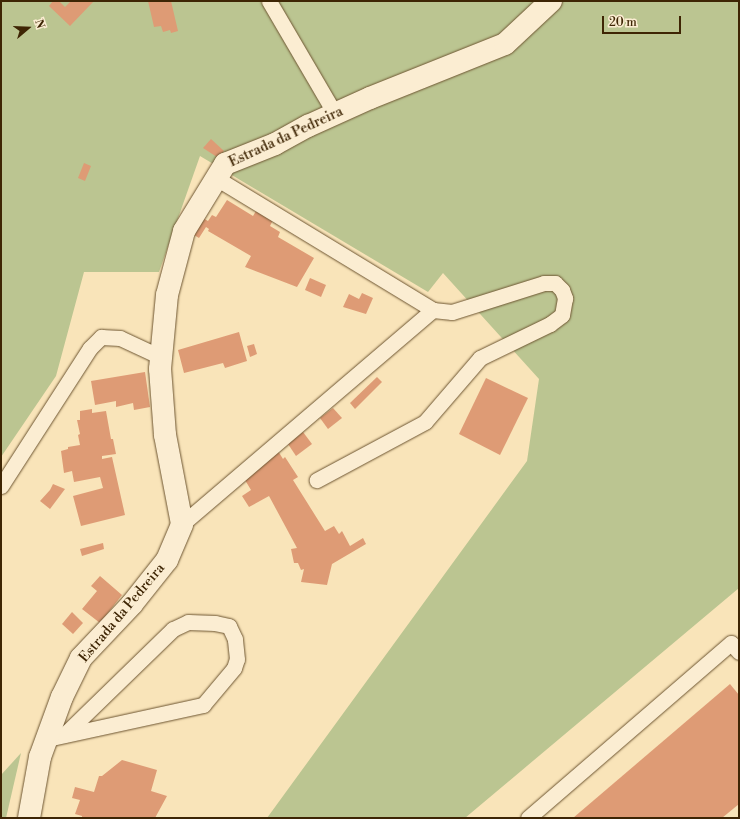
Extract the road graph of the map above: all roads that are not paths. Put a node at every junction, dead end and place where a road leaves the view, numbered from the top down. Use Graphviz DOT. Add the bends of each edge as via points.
graph roads {
  1 [pos="269,1"];
  2 [pos="551,1"];
  3 [pos="335,114"];
  4 [pos="216,178"];
  5 [pos="433,310"];
  6 [pos="161,357"];
  7 [pos="317,480"];
  8 [pos="1,486"];
  9 [pos="182,524"];
  10 [pos="739,652"];
  11 [pos="56,737"];
  12 [pos="29,818"];
  13 [pos="528,818"];
  1 -- 3 [label="lane"];
  2 -- 3 [label="street, Estrada da Pedreira" via="506,44"];
  3 -- 4 [label="street, Estrada da Pedreira" via="275,144 224,164"];
  4 -- 5 [label="lane"];
  4 -- 6 [label="street, Estrada da Pedreira" via="184,231 167,295"];
  5 -- 7 [label="lane" via="452,312 544,283 555,283 565,298 562,315 550,324 480,358 425,422"];
  5 -- 9 [label="lane"];
  6 -- 8 [label="lane" via="120,338 101,337 90,348"];
  6 -- 9 [label="street, Estrada da Pedreira" via="165,435"];
  9 -- 11 [label="street, Estrada da Pedreira" via="168,560 82,658 62,697"];
  10 -- 13 [label="lane" via="732,643"];
  11 -- 11 [label="lane" via="203,704 234,668 237,659 235,639 228,626 188,622 173,629"];
  11 -- 12 [label="street, Estrada da Pedreira" via="40,757"];
}
